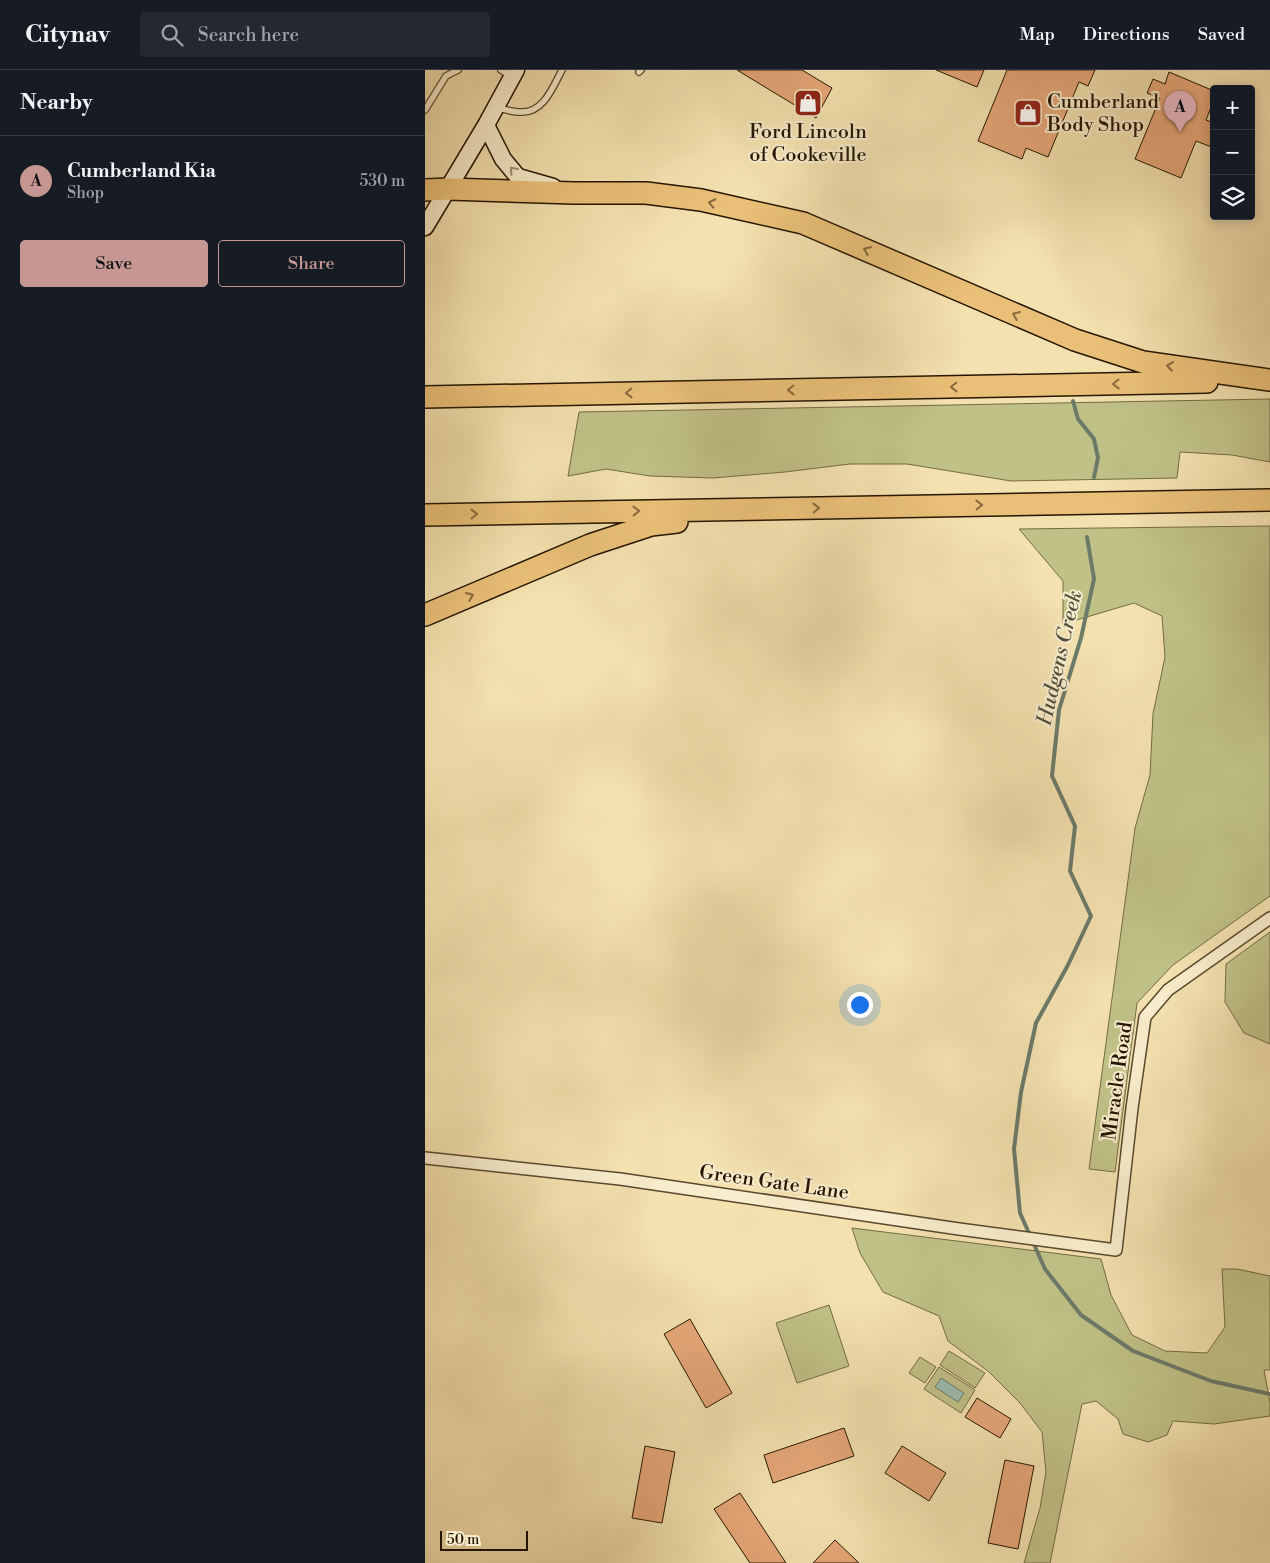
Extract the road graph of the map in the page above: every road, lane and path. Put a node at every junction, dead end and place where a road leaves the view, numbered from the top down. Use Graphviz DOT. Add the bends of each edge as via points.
graph roads {
  1 [pos="458,70"];
  2 [pos="562,70"];
  3 [pos="510,72"];
  4 [pos="495,108"];
  5 [pos="425,110"];
  6 [pos="486,125"];
  7 [pos="449,189"];
  8 [pos="425,190"];
  9 [pos="574,193"];
  10 [pos="425,227"];
  11 [pos="1270,380"];
  12 [pos="425,397"];
  13 [pos="1270,500"];
  14 [pos="777,508"];
  15 [pos="425,515"];
  16 [pos="425,615"];
  17 [pos="1270,918"];
  18 [pos="425,1158"];
  19 [pos="1116,1250"];
  1 -- 5 [label="lane" via="446,76"];
  2 -- 4 [label="lane" via="547,97 535,110 521,113"];
  3 -- 4 [label="main road"];
  4 -- 6 [label="main road"];
  6 -- 7 [label="main road"];
  9 -- 6 [label="main road, one-way" via="518,177 503,159"];
  7 -- 8 [label="highway"];
  7 -- 9 [label="highway"];
  7 -- 10 [label="main road"];
  11 -- 9 [label="highway, one-way" via="1143,362 1075,340 803,223 701,200 655,194"];
  11 -- 12 [label="highway, one-way"];
  14 -- 13 [label="highway, one-way"];
  15 -- 14 [label="highway, one-way"];
  16 -- 14 [label="highway, one-way" via="590,545 651,525"];
  17 -- 19 [label="street, Miracle Road" via="1168,990 1145,1017"];
  18 -- 19 [label="street, Green Gate Lane" via="620,1179"];
}
